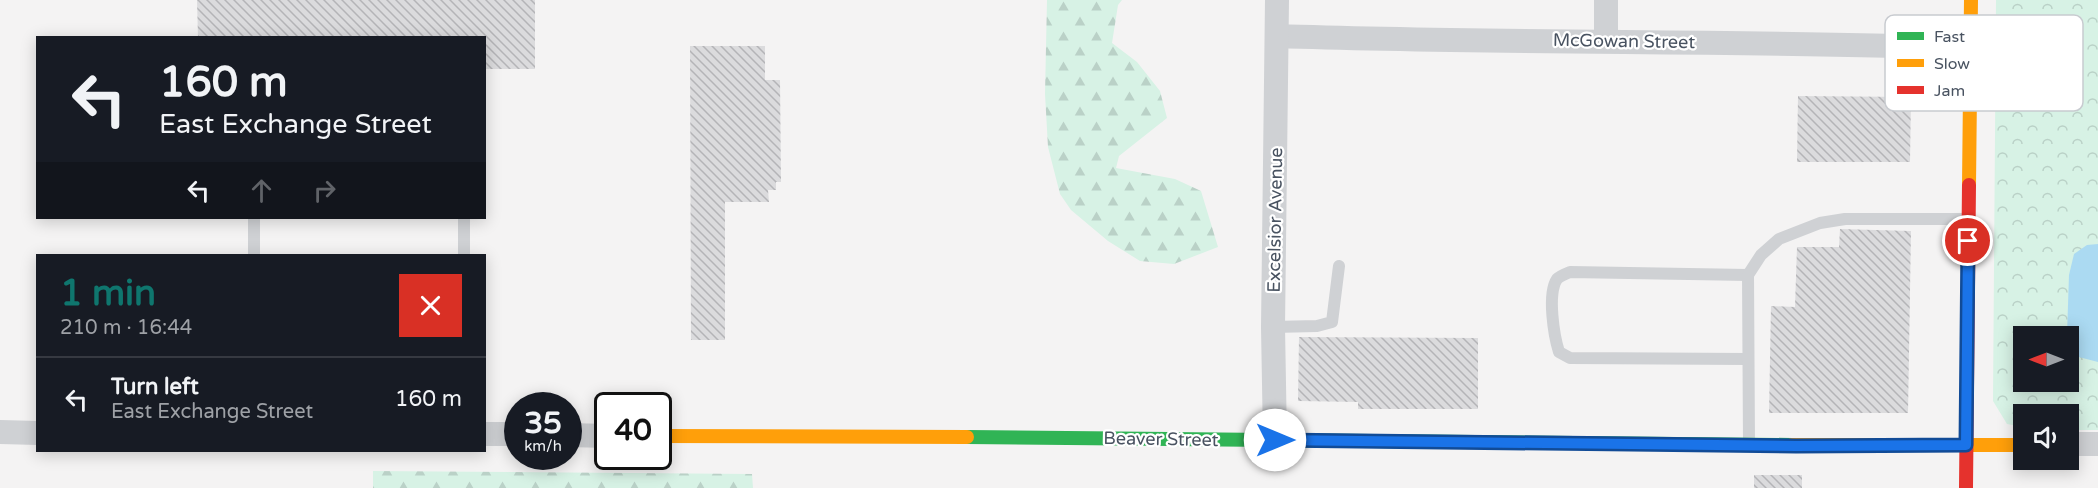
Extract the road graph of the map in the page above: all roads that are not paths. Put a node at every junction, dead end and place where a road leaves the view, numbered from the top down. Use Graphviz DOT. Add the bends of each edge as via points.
graph roads {
  1 [pos="1277,0"];
  2 [pos="1606,0"];
  3 [pos="1277,36"];
  4 [pos="1606,40"];
  5 [pos="1885,46"];
  6 [pos="1970,111"];
  7 [pos="254,219"];
  8 [pos="464,219"];
  9 [pos="1969,219"];
  10 [pos="254,254"];
  11 [pos="464,254"];
  12 [pos="1339,266"];
  13 [pos="1748,276"];
  14 [pos="1273,327"];
  15 [pos="1748,359"];
  16 [pos="0,432"];
  17 [pos="36,433"];
  18 [pos="486,434"];
  19 [pos="504,434"];
  20 [pos="672,436"];
  21 [pos="1275,440"];
  22 [pos="2079,444"];
  23 [pos="2098,444"];
  24 [pos="1966,445"];
  25 [pos="2013,445"];
  26 [pos="1749,446"];
  27 [pos="1966,488"];
  1 -- 3 [label="street, Excelsior Avenue"];
  2 -- 4 [label="street"];
  3 -- 4 [label="street, McGowan Street"];
  3 -- 14 [label="street, Excelsior Avenue"];
  4 -- 5 [label="street, McGowan Street"];
  6 -- 9 [label="street"];
  7 -- 10 [label="lane"];
  8 -- 11 [label="lane"];
  9 -- 13 [label="lane" via="1845,219 1820,223 1779,239 1761,255"];
  9 -- 24 [label="street"];
  12 -- 14 [label="lane" via="1332,322"];
  13 -- 15 [label="lane"];
  13 -- 15 [label="lane" via="1570,272 1558,277 1552,290 1555,338 1559,352 1570,358"];
  14 -- 21 [label="street, Excelsior Avenue"];
  15 -- 26 [label="lane"];
  16 -- 17 [label="street"];
  18 -- 19 [label="street"];
  20 -- 21 [label="street, Beaver Street"];
  21 -- 26 [label="street, Beaver Street"];
  22 -- 23 [label="street"];
  24 -- 25 [label="street, Beaver Street"];
  24 -- 26 [label="street, Beaver Street"];
  24 -- 27 [label="street"];
}
